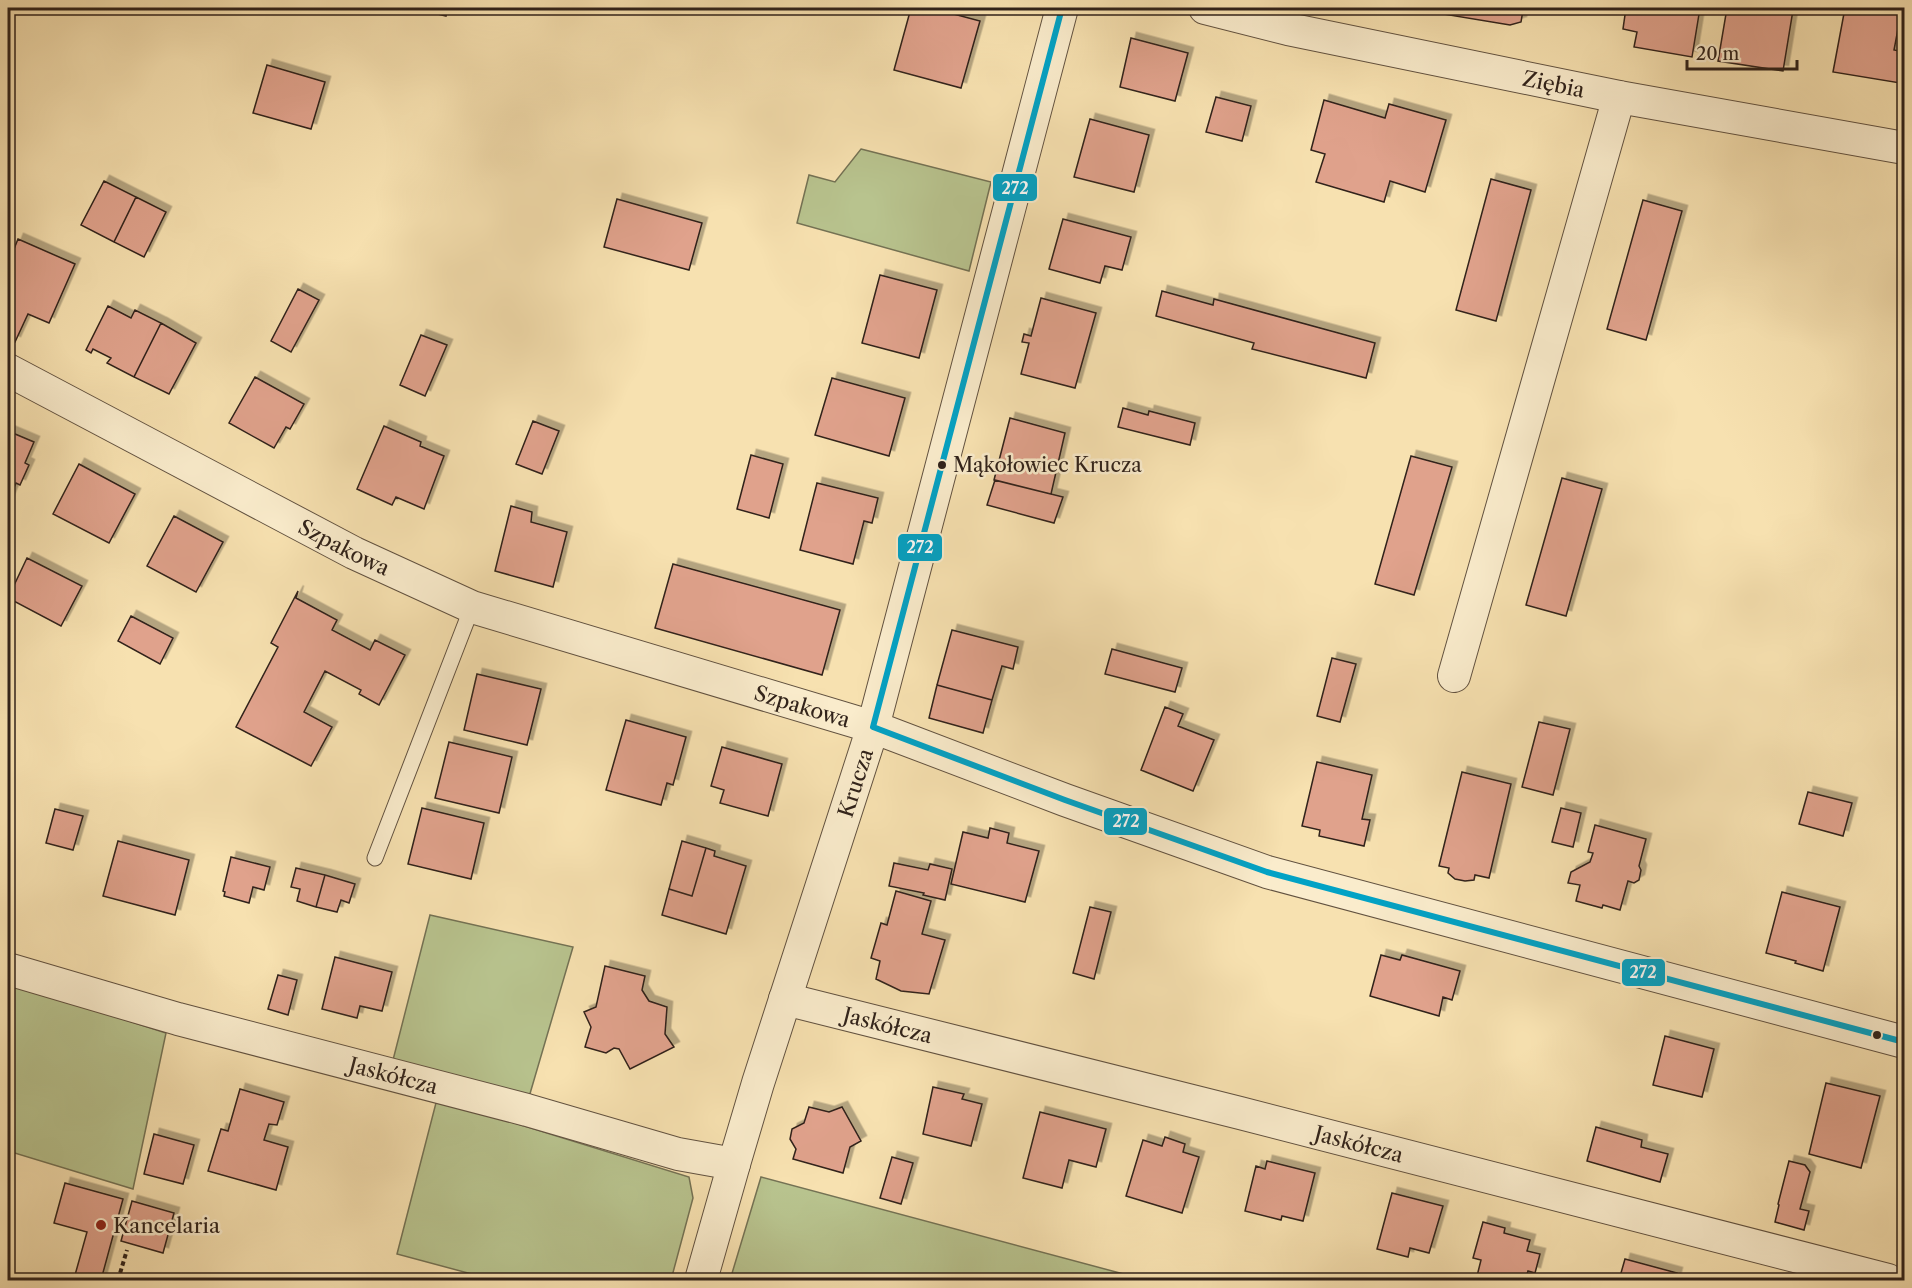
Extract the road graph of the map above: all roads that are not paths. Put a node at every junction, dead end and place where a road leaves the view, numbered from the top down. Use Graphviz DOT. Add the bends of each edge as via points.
graph roads {
  1 [pos="1062,8"];
  2 [pos="1205,8"];
  3 [pos="1619,97"];
  4 [pos="1905,148"];
  5 [pos="8,370"];
  6 [pos="472,607"];
  7 [pos="1454,676"];
  8 [pos="873,728"];
  9 [pos="375,858"];
  10 [pos="8,969"];
  11 [pos="785,999"];
  12 [pos="1905,1042"];
  13 [pos="734,1164"];
  14 [pos="701,1281"];
  15 [pos="1888,1281"];
  1 -- 8 [label="street, Krucza"];
  2 -- 3 [label="street, Ziębia" via="1288,29"];
  3 -- 4 [label="street, Ziębia"];
  3 -- 7 [label="street"];
  5 -- 6 [label="street, Szpakowa" via="354,553"];
  6 -- 8 [label="street, Szpakowa"];
  6 -- 9 [label="lane"];
  8 -- 11 [label="street, Krucza"];
  8 -- 12 [label="street, Szpakowa" via="1267,872"];
  10 -- 13 [label="street, Jaskółcza" via="678,1154"];
  11 -- 13 [label="street"];
  11 -- 15 [label="street, Jaskółcza"];
  13 -- 14 [label="street"];
}
